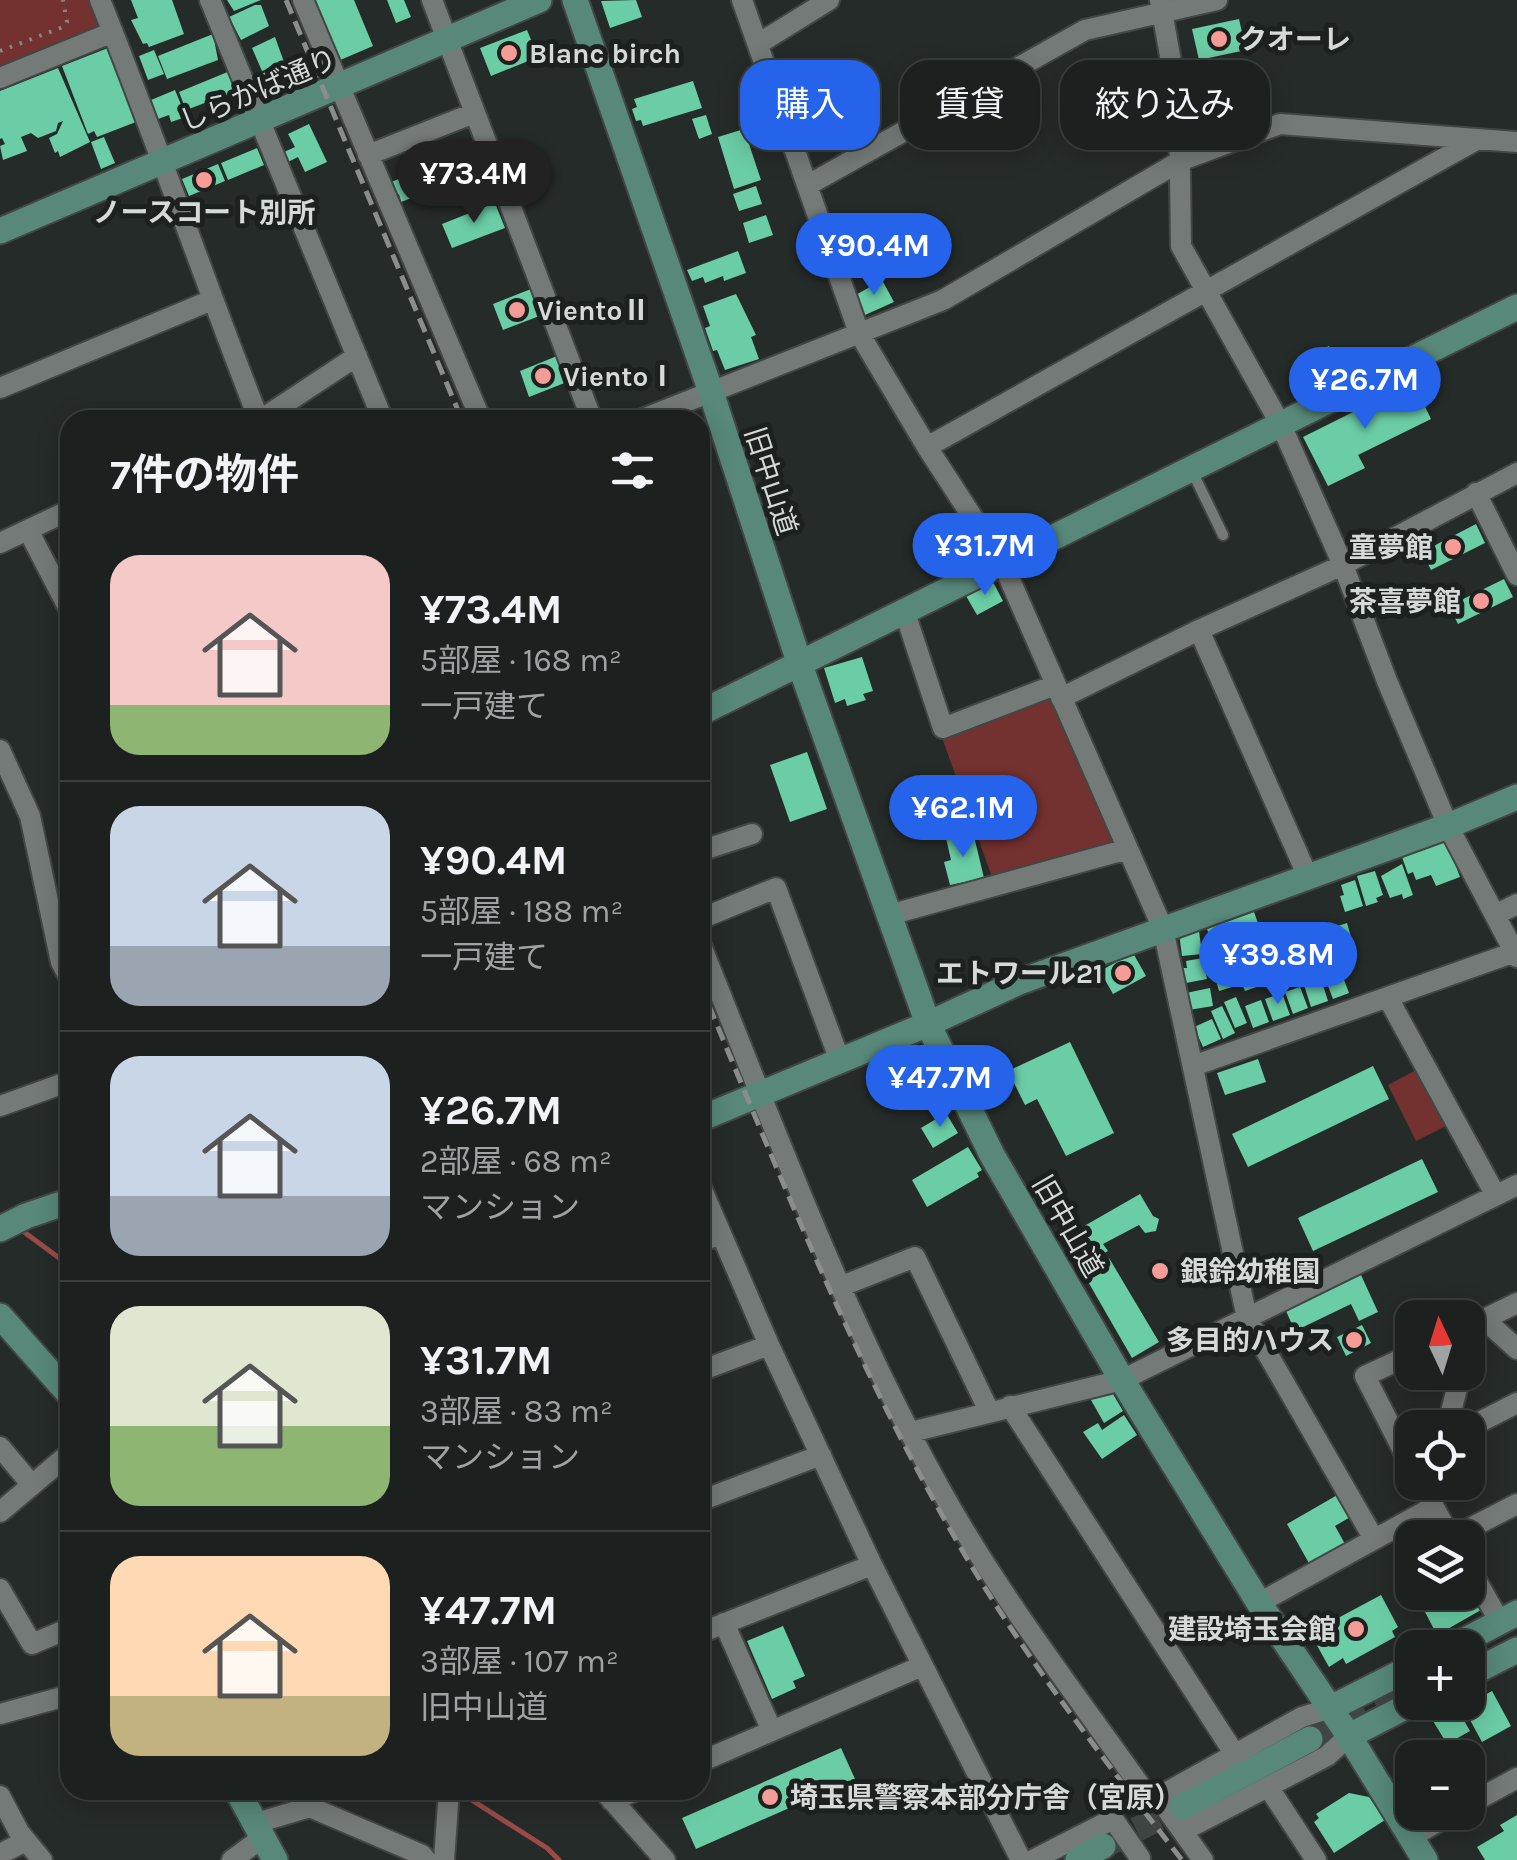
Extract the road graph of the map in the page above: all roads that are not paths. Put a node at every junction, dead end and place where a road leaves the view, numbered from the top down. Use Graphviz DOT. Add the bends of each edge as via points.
graph roads {
  1 [pos="100,0"];
  2 [pos="210,0"];
  3 [pos="303,0"];
  4 [pos="432,0"];
  5 [pos="539,0"];
  6 [pos="575,0"];
  7 [pos="742,0"];
  8 [pos="828,0"];
  9 [pos="1218,0"];
  10 [pos="1162,7"];
  11 [pos="113,32"];
  12 [pos="447,40"];
  13 [pos="758,44"];
  14 [pos="0,78"];
  15 [pos="339,87"];
  16 [pos="474,112"];
  17 [pos="261,121"];
  18 [pos="1478,139"];
  19 [pos="1517,142"];
  20 [pos="368,155"];
  21 [pos="1182,160"];
  22 [pos="165,163"];
  23 [pos="808,185"];
  24 [pos="0,231"];
  25 [pos="1206,292"];
  26 [pos="212,300"];
  27 [pos="1517,307"];
  28 [pos="859,333"];
  29 [pos="357,356"];
  30 [pos="0,388"];
  31 [pos="710,392"];
  32 [pos="255,410"];
  33 [pos="274,410"];
  34 [pos="379,410"];
  35 [pos="476,410"];
  36 [pos="588,410"];
  37 [pos="665,410"];
  38 [pos="1282,427"];
  39 [pos="927,448"];
  40 [pos="1192,471"];
  41 [pos="1517,473"];
  42 [pos="1476,493"];
  43 [pos="60,515"];
  44 [pos="28,530"];
  45 [pos="1222,535"];
  46 [pos="0,543"];
  47 [pos="1003,564"];
  48 [pos="1343,566"];
  49 [pos="1517,575"];
  50 [pos="60,592"];
  51 [pos="905,614"];
  52 [pos="1199,630"];
  53 [pos="800,666"];
  54 [pos="1058,691"];
  55 [pos="710,706"];
  56 [pos="0,750"];
  57 [pos="1517,796"];
  58 [pos="1448,826"];
  59 [pos="752,834"];
  60 [pos="710,848"];
  61 [pos="1128,849"];
  62 [pos="1308,877"];
  63 [pos="1517,904"];
  64 [pos="1497,914"];
  65 [pos="889,915"];
  66 [pos="710,916"];
  67 [pos="1163,929"];
  68 [pos="60,954"];
  69 [pos="1516,954"];
  70 [pos="710,968"];
  71 [pos="1388,998"];
  72 [pos="928,1024"];
  73 [pos="840,1061"];
  74 [pos="1193,1066"];
  75 [pos="60,1085"];
  76 [pos="761,1094"];
  77 [pos="0,1106"];
  78 [pos="710,1114"];
  79 [pos="1517,1184"];
  80 [pos="1495,1194"];
  81 [pos="60,1205"];
  82 [pos="710,1207"];
  83 [pos="8,1225"];
  84 [pos="722,1234"];
  85 [pos="710,1238"];
  86 [pos="842,1286"];
  87 [pos="1517,1302"];
  88 [pos="0,1316"];
  89 [pos="1247,1318"];
  90 [pos="1485,1319"];
  91 [pos="1485,1330"];
  92 [pos="768,1344"];
  93 [pos="1517,1349"];
  94 [pos="1395,1362"];
  95 [pos="710,1367"];
  96 [pos="1122,1380"];
  97 [pos="60,1384"];
  98 [pos="1517,1402"];
  99 [pos="999,1408"];
  100 [pos="1485,1419"];
  101 [pos="911,1432"];
  102 [pos="1395,1435"];
  103 [pos="0,1448"];
  104 [pos="821,1455"];
  105 [pos="60,1461"];
  106 [pos="32,1485"];
  107 [pos="710,1497"];
  108 [pos="1420,1500"];
  109 [pos="1517,1504"];
  110 [pos="0,1512"];
  111 [pos="1485,1520"];
  112 [pos="1374,1538"];
  113 [pos="872,1564"];
  114 [pos="0,1588"];
  115 [pos="1485,1588"];
  116 [pos="1260,1603"];
  117 [pos="1511,1622"];
  118 [pos="724,1623"];
  119 [pos="710,1629"];
  120 [pos="60,1632"];
  121 [pos="1485,1633"];
  122 [pos="1488,1647"];
  123 [pos="1517,1650"];
  124 [pos="922,1666"];
  125 [pos="1485,1666"];
  126 [pos="1395,1676"];
  127 [pos="60,1698"];
  128 [pos="1331,1708"];
  129 [pos="1395,1712"];
  130 [pos="0,1714"];
  131 [pos="772,1731"];
  132 [pos="1350,1736"];
  133 [pos="1310,1739"];
  134 [pos="1234,1753"];
  135 [pos="710,1758"];
  136 [pos="1517,1778"];
  137 [pos="1269,1788"];
  138 [pos="0,1796"];
  139 [pos="1485,1796"];
  140 [pos="242,1800"];
  141 [pos="448,1800"];
  142 [pos="612,1800"];
  143 [pos="1175,1812"];
  144 [pos="1424,1830"];
  145 [pos="1412,1837"];
  146 [pos="26,1841"];
  147 [pos="263,1841"];
  148 [pos="1103,1846"];
  149 [pos="0,1854"];
  150 [pos="1140,1859"];
  151 [pos="42,1860"];
  152 [pos="232,1860"];
  153 [pos="426,1860"];
  154 [pos="444,1860"];
  155 [pos="665,1860"];
  156 [pos="1021,1860"];
  157 [pos="1033,1860"];
  158 [pos="1078,1860"];
  159 [pos="1202,1860"];
  160 [pos="1316,1860"];
  161 [pos="1426,1860"];
  1 -- 11 [label="street"];
  2 -- 17 [label="street"];
  3 -- 15 [label="street"];
  4 -- 12 [label="street"];
  5 -- 12 [label="street, しらかば通り"];
  6 -- 31 [label="street, 旧中山道"];
  7 -- 13 [label="street"];
  8 -- 13 [label="street"];
  9 -- 10 [label="street"];
  10 -- 21 [label="street"];
  10 -- 23 [label="street" via="1085,30"];
  11 -- 14 [label="street"];
  11 -- 22 [label="street"];
  12 -- 15 [label="street, しらかば通り"];
  12 -- 16 [label="street"];
  13 -- 23 [label="street"];
  15 -- 17 [label="street, しらかば通り"];
  15 -- 20 [label="street"];
  16 -- 20 [label="street"];
  16 -- 36 [label="street"];
  17 -- 22 [label="street, しらかば通り"];
  17 -- 29 [label="street"];
  18 -- 19 [label="street"];
  18 -- 21 [label="street" via="1280,124"];
  18 -- 25 [label="street"];
  20 -- 35 [label="street"];
  21 -- 25 [label="street" via="1181,246"];
  21 -- 28 [label="street" via="943,300"];
  22 -- 24 [label="street, しらかば通り"];
  22 -- 26 [label="street"];
  23 -- 28 [label="street"];
  25 -- 38 [label="street"];
  25 -- 39 [label="street"];
  26 -- 30 [label="street"];
  26 -- 32 [label="street"];
  27 -- 38 [label="street"];
  28 -- 31 [label="street"];
  28 -- 39 [label="street"];
  29 -- 33 [label="street"];
  29 -- 34 [label="street"];
  31 -- 37 [label="street"];
  31 -- 53 [label="street, 旧中山道"];
  38 -- 40 [label="street"];
  38 -- 48 [label="street"];
  39 -- 47 [label="street"];
  40 -- 45 [label="lane"];
  40 -- 47 [label="street"];
  41 -- 42 [label="street"];
  42 -- 48 [label="street"];
  42 -- 49 [label="street"];
  43 -- 44 [label="street"];
  44 -- 46 [label="street"];
  44 -- 50 [label="street"];
  47 -- 51 [label="street"];
  47 -- 54 [label="street"];
  48 -- 52 [label="street"];
  48 -- 58 [label="street"];
  51 -- 53 [label="street"];
  51 -- 54 [label="street" via="944,728"];
  52 -- 54 [label="street"];
  52 -- 62 [label="street"];
  53 -- 55 [label="street"];
  53 -- 65 [label="street, 旧中山道"];
  54 -- 61 [label="street"];
  56 -- 68 [label="street" via="30,816"];
  57 -- 58 [label="street"];
  58 -- 62 [label="street"];
  58 -- 64 [label="street"];
  59 -- 60 [label="street"];
  61 -- 65 [label="street"];
  61 -- 67 [label="street"];
  62 -- 67 [label="street"];
  63 -- 64 [label="street"];
  64 -- 69 [label="street"];
  65 -- 72 [label="street, 旧中山道"];
  66 -- 73 [label="street" via="776,888"];
  67 -- 72 [label="street"];
  67 -- 74 [label="street"];
  69 -- 71 [label="street"];
  70 -- 76 [label="street"];
  71 -- 74 [label="street"];
  71 -- 80 [label="street"];
  72 -- 73 [label="street"];
  72 -- 96 [label="street, 旧中山道" via="992,1155"];
  73 -- 76 [label="street"];
  74 -- 89 [label="street"];
  75 -- 77 [label="street"];
  76 -- 78 [label="street"];
  76 -- 86 [label="street"];
  79 -- 80 [label="street"];
  80 -- 89 [label="street"];
  81 -- 83 [label="street"];
  82 -- 84 [label="street"];
  84 -- 85 [label="street"];
  84 -- 92 [label="street"];
  86 -- 99 [label="street" via="915,1257"];
  86 -- 101 [label="street"];
  87 -- 90 [label="street"];
  88 -- 97 [label="street"];
  89 -- 96 [label="street"];
  89 -- 112 [label="street"];
  91 -- 93 [label="street"];
  92 -- 95 [label="street"];
  92 -- 104 [label="street"];
  94 -- 102 [label="street" via="1365,1376"];
  96 -- 99 [label="street"];
  96 -- 116 [label="street, 旧中山道"];
  98 -- 100 [label="street"];
  99 -- 101 [label="street"];
  99 -- 134 [label="street"];
  101 -- 143 [label="street" via="954,1512 1047,1654 1144,1791"];
  103 -- 106 [label="street"];
  104 -- 107 [label="street"];
  104 -- 113 [label="street"];
  105 -- 106 [label="street"];
  106 -- 110 [label="street"];
  108 -- 112 [label="street"];
  109 -- 111 [label="street"];
  112 -- 116 [label="street"];
  113 -- 118 [label="street"];
  113 -- 124 [label="street"];
  114 -- 120 [label="street" via="32,1644"];
  115 -- 117 [label="street"];
  116 -- 128 [label="street, 旧中山道"];
  117 -- 121 [label="street"];
  117 -- 122 [label="street"];
  118 -- 119 [label="street"];
  118 -- 131 [label="street"];
  123 -- 125 [label="street"];
  124 -- 131 [label="street"];
  124 -- 156 [label="street"];
  126 -- 128 [label="street"];
  127 -- 130 [label="street"];
  128 -- 132 [label="street, 旧中山道"];
  128 -- 134 [label="street"];
  129 -- 132 [label="street"];
  131 -- 135 [label="street"];
  132 -- 137 [label="street"];
  132 -- 145 [label="street, 旧中山道"];
  133 -- 143 [label="street"];
  134 -- 143 [label="street"];
  136 -- 139 [label="street"];
  137 -- 143 [label="street"];
  137 -- 160 [label="street"];
  138 -- 146 [label="street"];
  140 -- 147 [label="street"];
  141 -- 154 [label="street"];
  142 -- 155 [label="street"];
  143 -- 159 [label="street"];
  144 -- 145 [label="street"];
  145 -- 161 [label="street, 旧中山道"];
  146 -- 149 [label="street"];
  146 -- 151 [label="street"];
  147 -- 152 [label="street"];
  147 -- 153 [label="street" via="310,1806"];
  148 -- 158 [label="street"];
  150 -- 157 [label="street" via="1113,1819"];
}
